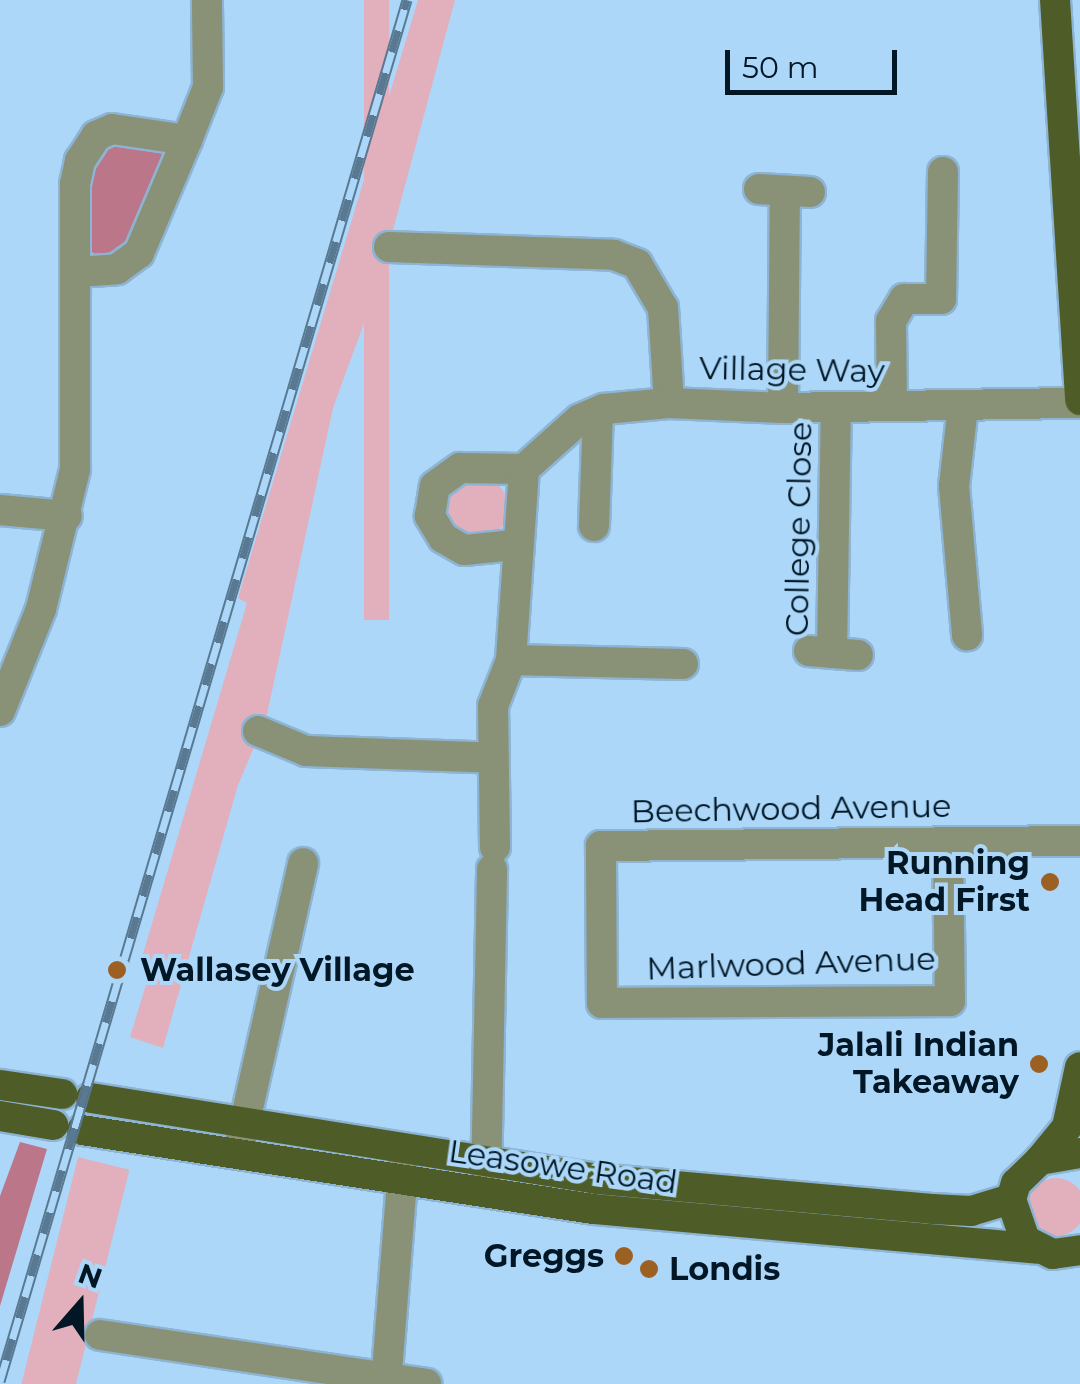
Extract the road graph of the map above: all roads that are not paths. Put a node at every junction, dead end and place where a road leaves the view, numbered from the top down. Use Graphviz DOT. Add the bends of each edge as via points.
graph roads {
  1 [pos="206,0"];
  2 [pos="1055,0"];
  3 [pos="187,140"];
  4 [pos="943,172"];
  5 [pos="785,190"];
  6 [pos="389,247"];
  7 [pos="78,272"];
  8 [pos="1080,402"];
  9 [pos="669,403"];
  10 [pos="836,406"];
  11 [pos="892,406"];
  12 [pos="963,406"];
  13 [pos="783,408"];
  14 [pos="598,412"];
  15 [pos="524,469"];
  16 [pos="0,510"];
  17 [pos="67,516"];
  18 [pos="594,526"];
  19 [pos="514,546"];
  20 [pos="968,635"];
  21 [pos="833,653"];
  22 [pos="511,660"];
  23 [pos="682,664"];
  24 [pos="0,711"];
  25 [pos="258,731"];
  26 [pos="493,758"];
  27 [pos="1080,841"];
  28 [pos="948,842"];
  29 [pos="303,863"];
  30 [pos="602,1003"];
  31 [pos="1080,1067"];
  32 [pos="0,1085"];
  33 [pos="0,1116"];
  34 [pos="242,1122"];
  35 [pos="404,1149"];
  36 [pos="1080,1152"];
  37 [pos="238,1157"];
  38 [pos="1040,1160"];
  39 [pos="485,1161"];
  40 [pos="401,1181"];
  41 [pos="486,1192"];
  42 [pos="1011,1198"];
  43 [pos="1037,1249"];
  44 [pos="1076,1258"];
  45 [pos="100,1335"];
  46 [pos="386,1381"];
  47 [pos="426,1384"];
  1 -- 3 [label="street" via="208,87"];
  2 -- 8 [label="main road"];
  3 -- 7 [label="street" via="139,252 117,269"];
  3 -- 7 [label="street" via="129,128 96,136 75,184"];
  4 -- 11 [label="street" via="941,299 904,299 891,321"];
  5 -- 13 [label="street"];
  6 -- 9 [label="street" via="614,255 637,264 663,308"];
  7 -- 17 [label="street" via="75,469"];
  8 -- 12 [label="street, Village Way"];
  9 -- 13 [label="street, Village Way"];
  9 -- 14 [label="street, Village Way"];
  10 -- 11 [label="street, Village Way"];
  10 -- 13 [label="street, Village Way"];
  10 -- 21 [label="street, College Close"];
  11 -- 12 [label="street, Village Way"];
  12 -- 20 [label="street" via="954,486"];
  14 -- 15 [label="street, Village Way" via="580,418"];
  14 -- 18 [label="street"];
  15 -- 19 [label="street"];
  15 -- 19 [label="street" via="460,468 436,486 430,516 443,538 464,550"];
  16 -- 17 [label="street"];
  17 -- 24 [label="street" via="41,609"];
  19 -- 22 [label="street"];
  22 -- 23 [label="street"];
  22 -- 26 [label="street" via="496,694"];
  25 -- 26 [label="street" via="306,752"];
  26 -- 39 [label="street"];
  27 -- 28 [label="street, Beechwood Avenue"];
  28 -- 30 [label="street, Beechwood Avenue" via="600,846"];
  28 -- 30 [label="street, Marlwood Avenue" via="950,1000"];
  29 -- 34 [label="street"];
  31 -- 38 [label="main road" via="1067,1126"];
  32 -- 34 [label="main road, Leasowe Road"];
  33 -- 37 [label="main road, Leasowe Road"];
  34 -- 35 [label="main road, Leasowe Road"];
  34 -- 37 [label="street"];
  35 -- 39 [label="main road, Leasowe Road"];
  35 -- 40 [label="street"];
  36 -- 38 [label="main road"];
  37 -- 40 [label="main road, Leasowe Road"];
  38 -- 42 [label="main road" via="1016,1183"];
  39 -- 41 [label="street"];
  39 -- 42 [label="main road, Leasowe Road" via="597,1179 921,1208 971,1211"];
  40 -- 41 [label="main road, Leasowe Road"];
  40 -- 46 [label="street"];
  41 -- 43 [label="main road, Leasowe Road" via="628,1213"];
  42 -- 43 [label="main road" via="1016,1228"];
  43 -- 44 [label="main road, Leasowe Road"];
  45 -- 46 [label="street"];
  46 -- 47 [label="street"];
}
